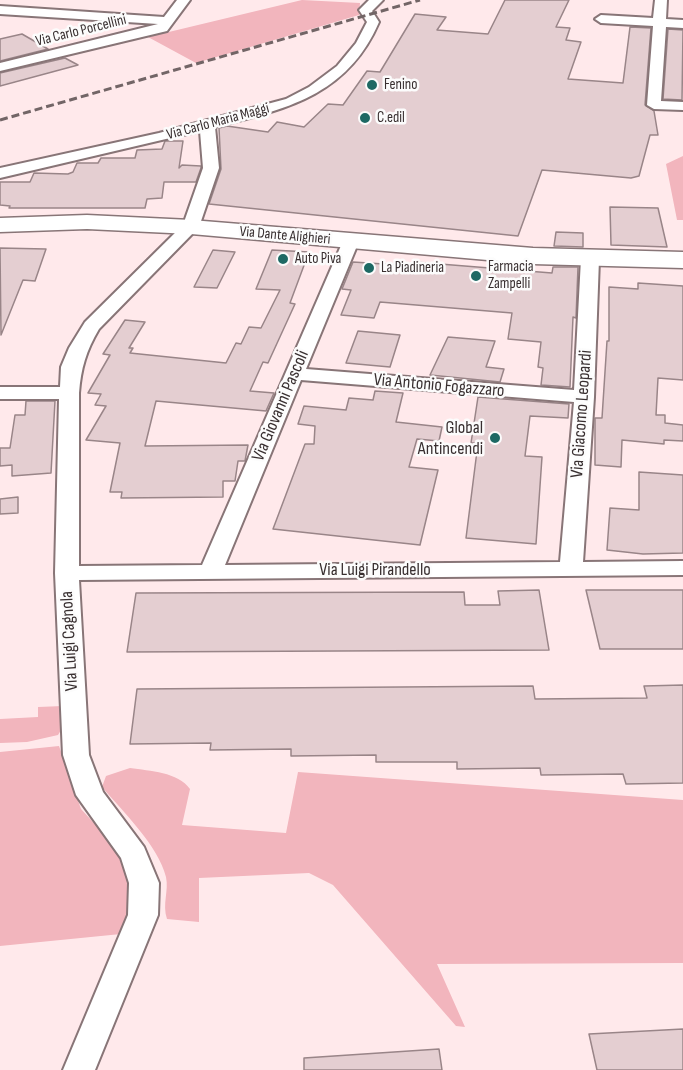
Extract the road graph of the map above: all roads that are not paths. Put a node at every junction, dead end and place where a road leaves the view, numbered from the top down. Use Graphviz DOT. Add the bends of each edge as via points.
graph roads {
  1 [pos="184,0"];
  2 [pos="377,0"];
  3 [pos="661,0"];
  4 [pos="0,10"];
  5 [pos="26,12"];
  6 [pos="0,20"];
  7 [pos="167,21"];
  8 [pos="658,23"];
  9 [pos="683,24"];
  10 [pos="596,32"];
  11 [pos="0,67"];
  12 [pos="683,106"];
  13 [pos="207,125"];
  14 [pos="0,173"];
  15 [pos="0,225"];
  16 [pos="191,227"];
  17 [pos="351,241"];
  18 [pos="590,259"];
  19 [pos="681,259"];
  20 [pos="294,374"];
  21 [pos="0,393"];
  22 [pos="69,393"];
  23 [pos="584,397"];
  24 [pos="683,568"];
  25 [pos="571,569"];
  26 [pos="210,572"];
  27 [pos="67,573"];
  28 [pos="79,1070"];
  1 -- 7 [label="street"];
  2 -- 13 [label="street, Via Carlo Maria Maggi" via="365,10 373,22 361,47 333,76 309,93 281,104"];
  3 -- 8 [label="street"];
  4 -- 5 [label="street"];
  5 -- 6 [label="street"];
  5 -- 7 [label="street"];
  7 -- 11 [label="street, Via Carlo Porcellini" via="162,28"];
  8 -- 9 [label="street"];
  8 -- 10 [label="street" via="603,14"];
  8 -- 12 [label="street" via="654,105"];
  13 -- 14 [label="street, Via Carlo Maria Maggi"];
  13 -- 16 [label="street" via="211,168"];
  15 -- 16 [label="main road, Via Dante Alighieri" via="78,221"];
  16 -- 17 [label="main road, Via Dante Alighieri"];
  16 -- 22 [label="street, Via Luigi Cagnola" via="92,326 71,367"];
  17 -- 18 [label="main road, Via Dante Alighieri"];
  17 -- 20 [label="street, Via Giovanni Pascoli"];
  18 -- 19 [label="main road, Via Dante Alighieri"];
  18 -- 23 [label="street, Via Giacomo Leopardi"];
  20 -- 23 [label="street, Via Antonio Fogazzaro"];
  20 -- 26 [label="street, Via Giovanni Pascoli"];
  21 -- 22 [label="street"];
  22 -- 27 [label="street, Via Luigi Cagnola"];
  23 -- 25 [label="street, Via Giacomo Leopardi"];
  24 -- 25 [label="street, Via Luigi Pirandello"];
  25 -- 26 [label="street, Via Luigi Pirandello"];
  26 -- 27 [label="street, Via Luigi Pirandello"];
  27 -- 28 [label="street, Via Luigi Cagnola" via="76,754 90,795 134,855 144,883 143,915"];
}
